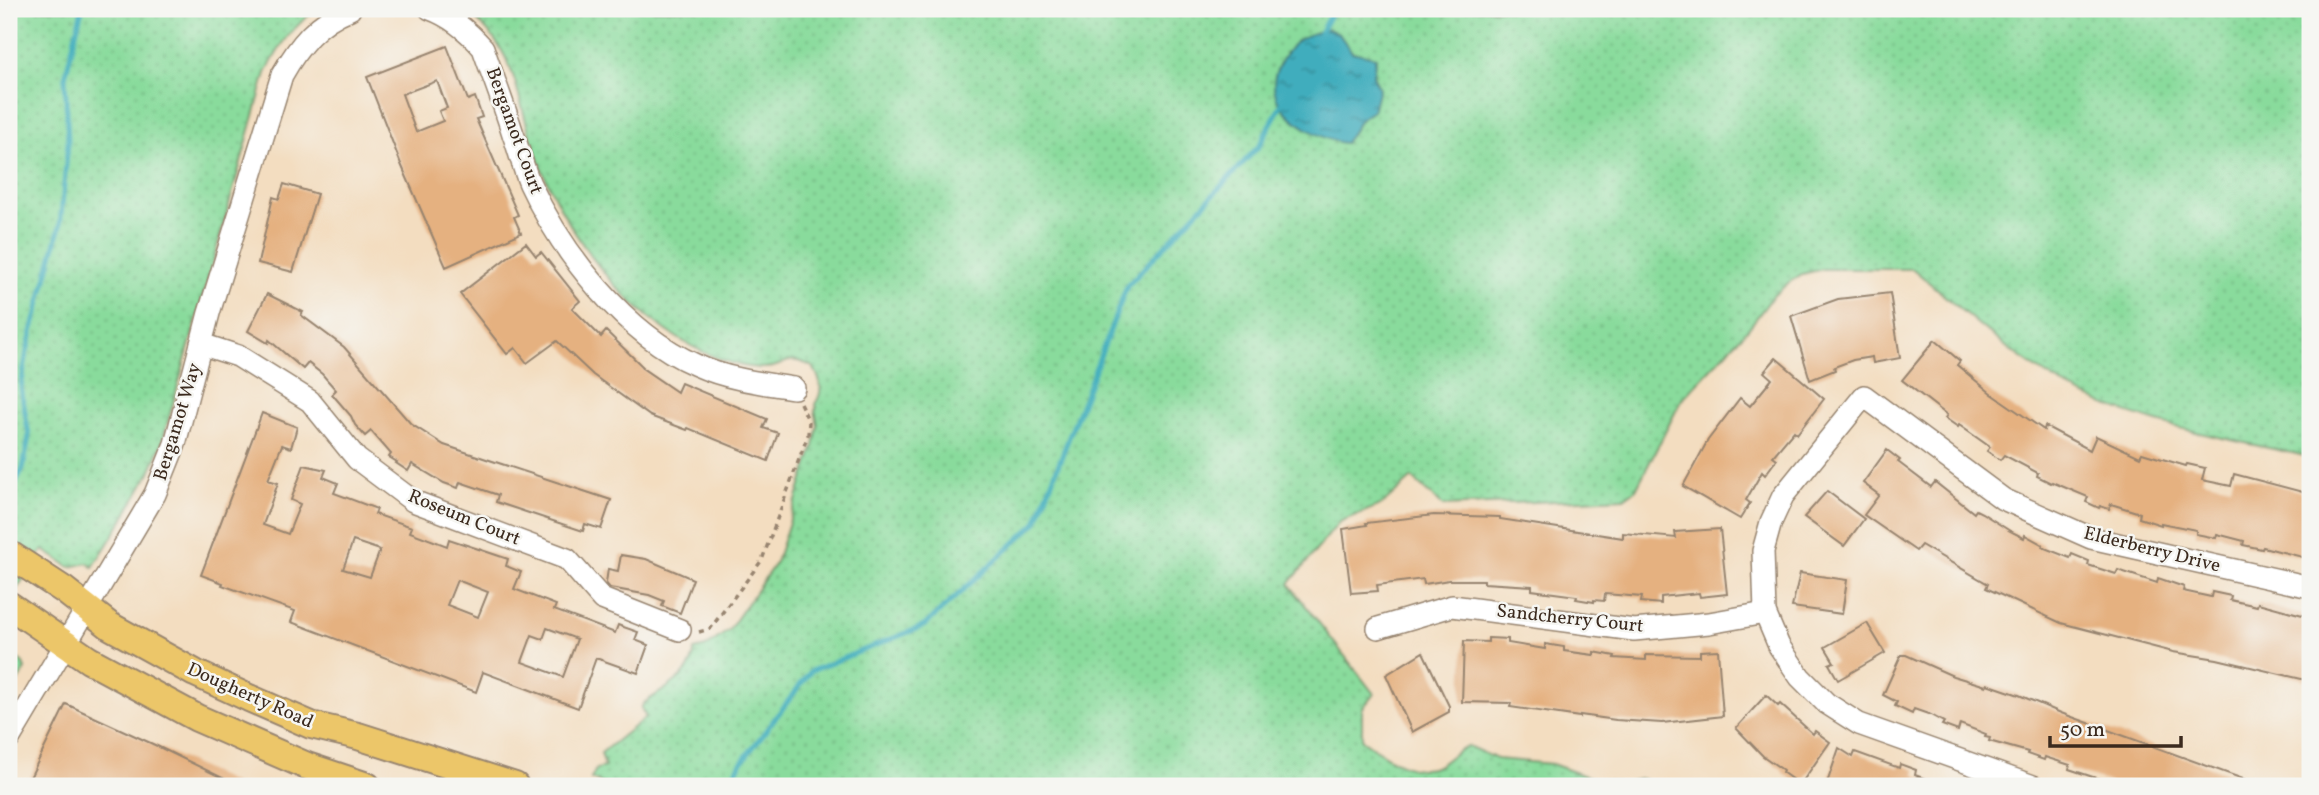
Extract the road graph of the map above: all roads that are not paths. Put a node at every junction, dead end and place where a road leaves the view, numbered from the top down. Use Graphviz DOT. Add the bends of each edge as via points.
graph roads {
  1 [pos="350,9"];
  2 [pos="430,9"];
  3 [pos="201,344"];
  4 [pos="794,388"];
  5 [pos="19,561"];
  6 [pos="2310,587"];
  7 [pos="9,605"];
  8 [pos="87,608"];
  9 [pos="1765,613"];
  10 [pos="1378,628"];
  11 [pos="680,630"];
  12 [pos="67,644"];
  13 [pos="9,739"];
  14 [pos="367,786"];
  15 [pos="515,786"];
  16 [pos="2032,786"];
  1 -- 3 [label="street" via="312,31 282,75"];
  2 -- 4 [label="street, Bergamot Court" via="451,19 483,48 530,183 599,290 662,347 695,365 749,382"];
  3 -- 8 [label="street, Bergamot Way" via="175,444 155,494"];
  3 -- 11 [label="street, Roseum Court" via="238,356 310,401 357,459 413,501 567,559 602,599"];
  5 -- 8 [label="main road, Dougherty Road"];
  6 -- 9 [label="street, Elderberry Drive" via="2091,538 2003,499 1864,396 1783,496 1771,522 1763,551"];
  7 -- 12 [label="main road, Dougherty Road"];
  8 -- 12 [label="street, Bergamot Way"];
  8 -- 15 [label="main road, Dougherty Road" via="110,626 195,673 311,725"];
  9 -- 10 [label="street, Sandcherry Court" via="1634,630 1452,606"];
  9 -- 16 [label="street" via="1779,646 1800,677 1826,703 1859,723"];
  12 -- 13 [label="street, Bergamot Way"];
  12 -- 14 [label="main road, Dougherty Road" via="197,718 307,766"];
}
